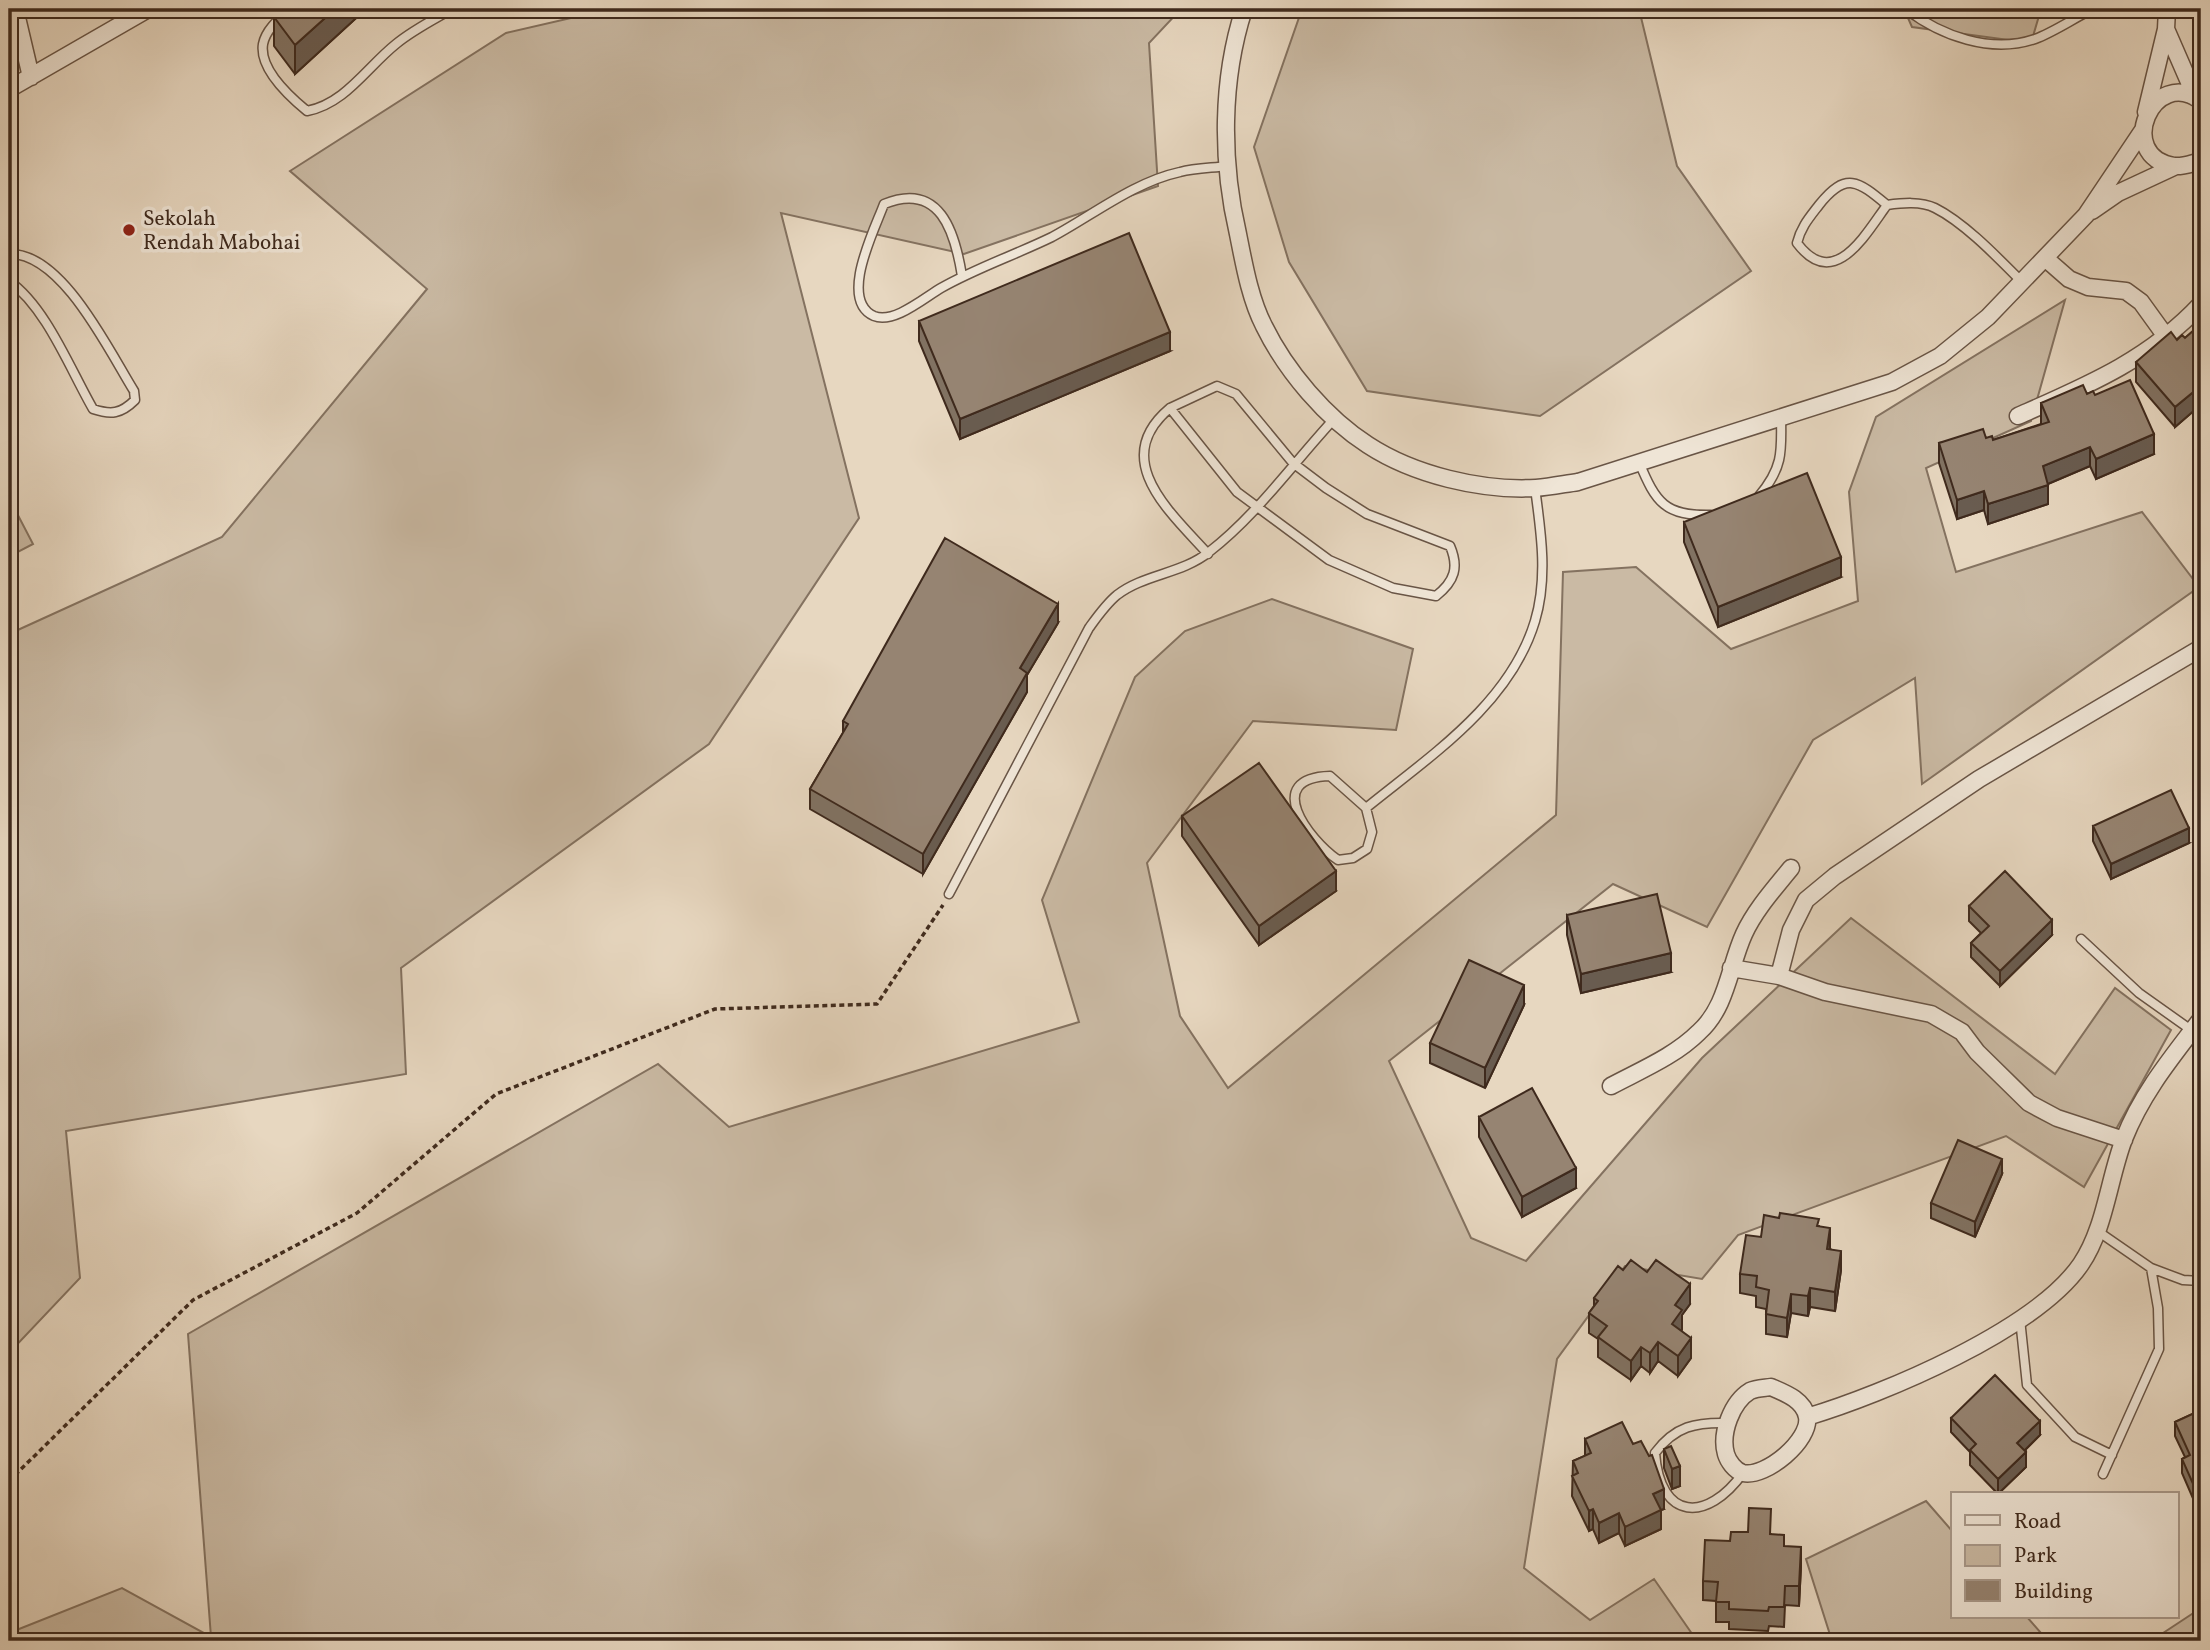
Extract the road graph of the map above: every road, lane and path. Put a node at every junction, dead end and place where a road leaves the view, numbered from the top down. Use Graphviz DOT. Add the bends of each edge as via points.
graph roads {
  1 [pos="148,9"];
  2 [pos="290,9"];
  3 [pos="452,9"];
  4 [pos="1244,9"];
  5 [pos="1829,9"];
  6 [pos="1840,9"];
  7 [pos="1906,9"];
  8 [pos="2093,9"];
  9 [pos="2167,9"];
  10 [pos="13,11"];
  11 [pos="2166,29"];
  12 [pos="31,77"];
  13 [pos="9,89"];
  14 [pos="2199,99"];
  15 [pos="2144,122"];
  16 [pos="2199,160"];
  17 [pos="1227,166"];
  18 [pos="2176,166"];
  19 [pos="1887,205"];
  20 [pos="2086,215"];
  21 [pos="9,254"];
  22 [pos="2045,258"];
  23 [pos="962,276"];
  24 [pos="9,281"];
  25 [pos="2022,282"];
  26 [pos="2200,309"];
  27 [pos="2167,338"];
  28 [pos="1170,408"];
  29 [pos="2018,416"];
  30 [pos="1335,418"];
  31 [pos="1781,419"];
  32 [pos="1639,462"];
  33 [pos="1293,463"];
  34 [pos="1535,488"];
  35 [pos="1747,502"];
  36 [pos="1255,508"];
  37 [pos="1716,514"];
  38 [pos="1208,554"];
  39 [pos="2201,648"];
  40 [pos="1366,808"];
  41 [pos="1791,868"];
  42 [pos="949,894"];
  43 [pos="2081,939"];
  44 [pos="1731,968"];
  45 [pos="1779,976"];
  46 [pos="2198,1029"];
  47 [pos="1611,1086"];
  48 [pos="2124,1140"];
  49 [pos="2096,1230"];
  50 [pos="2151,1268"];
  51 [pos="2201,1281"];
  52 [pos="2020,1319"];
  53 [pos="1807,1417"];
  54 [pos="1728,1423"];
  55 [pos="2112,1455"];
  56 [pos="1744,1473"];
  57 [pos="2103,1474"];
  58 [pos="9,1481"];
  1 -- 12 [label="street"];
  2 -- 3 [label="lane" via="271,26 263,44 267,65 290,97 307,111 324,108 339,98 397,43"];
  4 -- 17 [label="street" via="1234,39 1228,87"];
  5 -- 6 [label="lane"];
  7 -- 8 [label="lane" via="1924,23 1956,35 2012,46 2038,38"];
  9 -- 11 [label="street"];
  10 -- 12 [label="street"];
  11 -- 14 [label="street"];
  11 -- 15 [label="street"];
  12 -- 13 [label="street"];
  14 -- 15 [label="street" via="2167,96 2155,103"];
  15 -- 18 [label="street" via="2145,143 2152,155"];
  15 -- 20 [label="street"];
  16 -- 18 [label="street"];
  17 -- 23 [label="lane" via="1180,172 1149,182 1051,237"];
  17 -- 30 [label="street" via="1240,244 1263,325 1294,374"];
  18 -- 20 [label="street" via="2118,193"];
  19 -- 19 [label="lane" via="1850,255 1834,262 1805,254 1797,243 1800,229 1833,187 1864,186"];
  19 -- 25 [label="lane" via="1904,202 1935,208"];
  20 -- 22 [label="street"];
  21 -- 24 [label="lane" via="20,254 44,267 69,288 134,391 135,400 109,415 93,409 26,293"];
  22 -- 25 [label="street"];
  22 -- 27 [label="street" via="2069,279 2088,287 2126,291 2141,302"];
  23 -- 23 [label="lane" via="889,318 873,316 862,305 858,275 884,204 901,197 926,203 946,217 957,244"];
  25 -- 31 [label="street" via="1940,356 1892,382"];
  26 -- 27 [label="street"];
  27 -- 29 [label="street" via="2101,380"];
  28 -- 33 [label="lane" via="1217,386 1236,394"];
  28 -- 36 [label="lane"];
  28 -- 38 [label="lane" via="1147,431 1145,469 1169,511"];
  30 -- 33 [label="lane"];
  30 -- 34 [label="street" via="1368,445 1416,468 1477,484"];
  31 -- 32 [label="street"];
  31 -- 35 [label="lane" via="1782,456 1774,479"];
  32 -- 34 [label="street" via="1578,481"];
  32 -- 37 [label="lane" via="1653,496 1670,510"];
  33 -- 36 [label="lane"];
  33 -- 36 [label="lane" via="1367,514 1450,546 1456,561 1447,587 1436,596 1423,596 1362,576 1329,560"];
  34 -- 40 [label="lane" via="1542,578 1535,621 1518,660 1496,695 1458,733"];
  36 -- 38 [label="lane"];
  38 -- 42 [label="lane" via="1130,588 1101,611"];
  39 -- 45 [label="street" via="1979,779 1835,876 1806,900 1791,930"];
  40 -- 40 [label="lane" via="1372,832 1367,849 1338,860 1297,816 1293,802 1298,788 1313,777 1330,776"];
  41 -- 44 [label="street" via="1758,909"];
  42 -- 58 [label="path" via="877,1004 715,1009 496,1094 357,1213 193,1300"];
  43 -- 46 [label="lane" via="2139,993"];
  44 -- 45 [label="street"];
  44 -- 47 [label="street" via="1719,1006 1701,1032"];
  45 -- 48 [label="street" via="1825,992 1931,1014 1962,1032 2029,1103 2057,1118"];
  46 -- 48 [label="street" via="2157,1075"];
  48 -- 49 [label="street"];
  49 -- 50 [label="lane"];
  49 -- 52 [label="street" via="2083,1262 2061,1289"];
  50 -- 51 [label="lane" via="2183,1280"];
  50 -- 55 [label="lane" via="2158,1308 2158,1349"];
  52 -- 53 [label="street" via="1859,1402"];
  52 -- 55 [label="lane" via="2027,1385 2075,1437"];
  53 -- 54 [label="street" via="1790,1395 1771,1387 1752,1390 1738,1402"];
  53 -- 56 [label="street" via="1805,1431 1775,1463 1760,1472"];
  54 -- 56 [label="street" via="1726,1455 1732,1466"];
  54 -- 56 [label="lane" via="1699,1422 1681,1429 1655,1453 1656,1462 1668,1496 1689,1508 1721,1499"];
  55 -- 57 [label="lane"];
}
